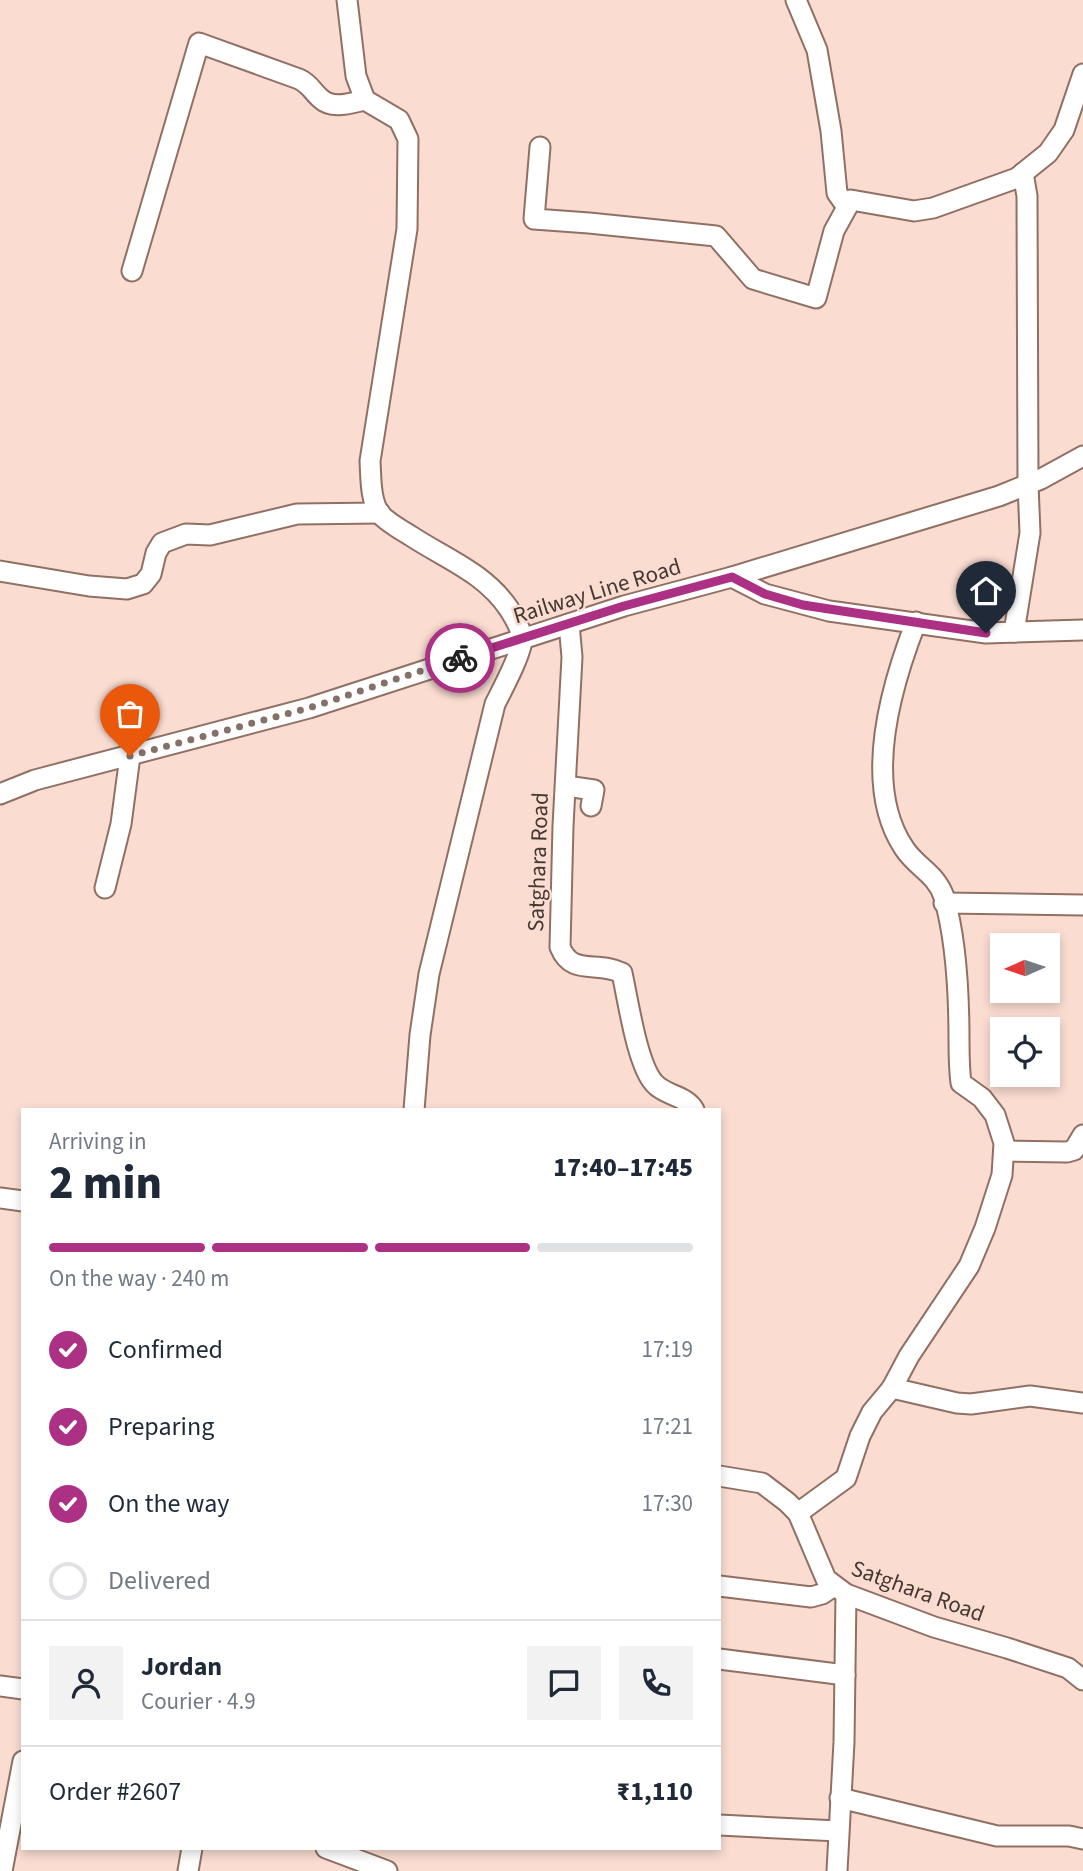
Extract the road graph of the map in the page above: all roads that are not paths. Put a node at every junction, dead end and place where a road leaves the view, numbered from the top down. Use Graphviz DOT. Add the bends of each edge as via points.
graph roads {
  1 [pos="347,0"];
  2 [pos="796,0"];
  3 [pos="1083,74"];
  4 [pos="365,100"];
  5 [pos="540,147"];
  6 [pos="1023,173"];
  7 [pos="847,207"];
  8 [pos="132,271"];
  9 [pos="1082,457"];
  10 [pos="1028,484"];
  11 [pos="380,513"];
  12 [pos="0,571"];
  13 [pos="732,577"];
  14 [pos="916,622"];
  15 [pos="569,624"];
  16 [pos="1083,630"];
  17 [pos="1014,632"];
  18 [pos="522,639"];
  19 [pos="130,756"];
  20 [pos="566,786"];
  21 [pos="0,794"];
  22 [pos="592,806"];
  23 [pos="105,888"];
  24 [pos="944,902"];
  25 [pos="1083,905"];
  26 [pos="414,1108"];
  27 [pos="692,1108"];
  28 [pos="1083,1135"];
  29 [pos="1004,1151"];
  30 [pos="0,1198"];
  31 [pos="21,1201"];
  32 [pos="892,1388"];
  33 [pos="1083,1403"];
  34 [pos="721,1476"];
  35 [pos="798,1513"];
  36 [pos="721,1586"];
  37 [pos="840,1590"];
  38 [pos="721,1659"];
  39 [pos="1076,1674"];
  40 [pos="845,1675"];
  41 [pos="0,1686"];
  42 [pos="21,1689"];
  43 [pos="21,1772"];
  44 [pos="840,1798"];
  45 [pos="721,1825"];
  46 [pos="838,1830"];
  47 [pos="1083,1839"];
  48 [pos="192,1850"];
  49 [pos="332,1850"];
  50 [pos="365,1860"];
  51 [pos="2,1871"];
  52 [pos="188,1871"];
  53 [pos="387,1871"];
  54 [pos="837,1871"];
  1 -- 4 [label="street" via="356,76"];
  2 -- 7 [label="street" via="817,51 837,193"];
  3 -- 6 [label="street" via="1064,130 1048,153"];
  4 -- 8 [label="street" via="326,103 308,83 199,43"];
  4 -- 11 [label="street" via="399,120 408,139 409,160 407,229 370,461"];
  5 -- 7 [label="street" via="534,219 716,236 753,279 816,298 834,231"];
  6 -- 7 [label="street" via="933,208 914,211 850,200"];
  6 -- 10 [label="street" via="1027,196"];
  9 -- 10 [label="street, Railway Line Road"];
  10 -- 13 [label="street, Railway Line Road"];
  10 -- 17 [label="street" via="1030,533"];
  11 -- 12 [label="street" via="297,514 210,535 186,534 162,543 151,574 143,584 127,589"];
  11 -- 18 [label="street" via="484,580 508,608"];
  13 -- 14 [label="street" via="765,594 803,605"];
  13 -- 15 [label="street, Railway Line Road"];
  14 -- 17 [label="street" via="986,633"];
  14 -- 24 [label="street" via="900,662 887,717 883,778 890,817 904,849 930,873"];
  15 -- 18 [label="street, Railway Line Road"];
  15 -- 20 [label="street, Satghara Road" via="572,657"];
  16 -- 17 [label="street"];
  18 -- 19 [label="street, Railway Line Road" via="309,708"];
  18 -- 26 [label="street" via="495,704 429,974"];
  19 -- 21 [label="street, Railway Line Road" via="35,780"];
  19 -- 23 [label="street" via="121,824"];
  20 -- 22 [label="street" via="594,790"];
  20 -- 27 [label="street, Satghara Road" via="560,947 572,964 622,973 651,1080 660,1091 687,1101"];
  24 -- 25 [label="street"];
  24 -- 29 [label="street" via="955,950 961,1083 995,1115"];
  28 -- 29 [label="street" via="1074,1150 1067,1152"];
  29 -- 32 [label="street" via="1002,1175 969,1266"];
  30 -- 31 [label="street"];
  32 -- 33 [label="street" via="957,1403 1030,1396"];
  32 -- 35 [label="street" via="872,1412 846,1478"];
  34 -- 35 [label="street, Satghara Road" via="762,1483"];
  35 -- 37 [label="street, Satghara Road" via="818,1565"];
  36 -- 37 [label="street" via="811,1597"];
  37 -- 39 [label="street, Satghara Road"];
  37 -- 40 [label="street"];
  38 -- 40 [label="street"];
  40 -- 44 [label="street"];
  41 -- 42 [label="street"];
  43 -- 51 [label="street"];
  44 -- 46 [label="street"];
  44 -- 47 [label="street" via="997,1836"];
  45 -- 46 [label="street"];
  46 -- 54 [label="street"];
  48 -- 52 [label="street"];
  49 -- 50 [label="street"];
  50 -- 53 [label="street"];
}
